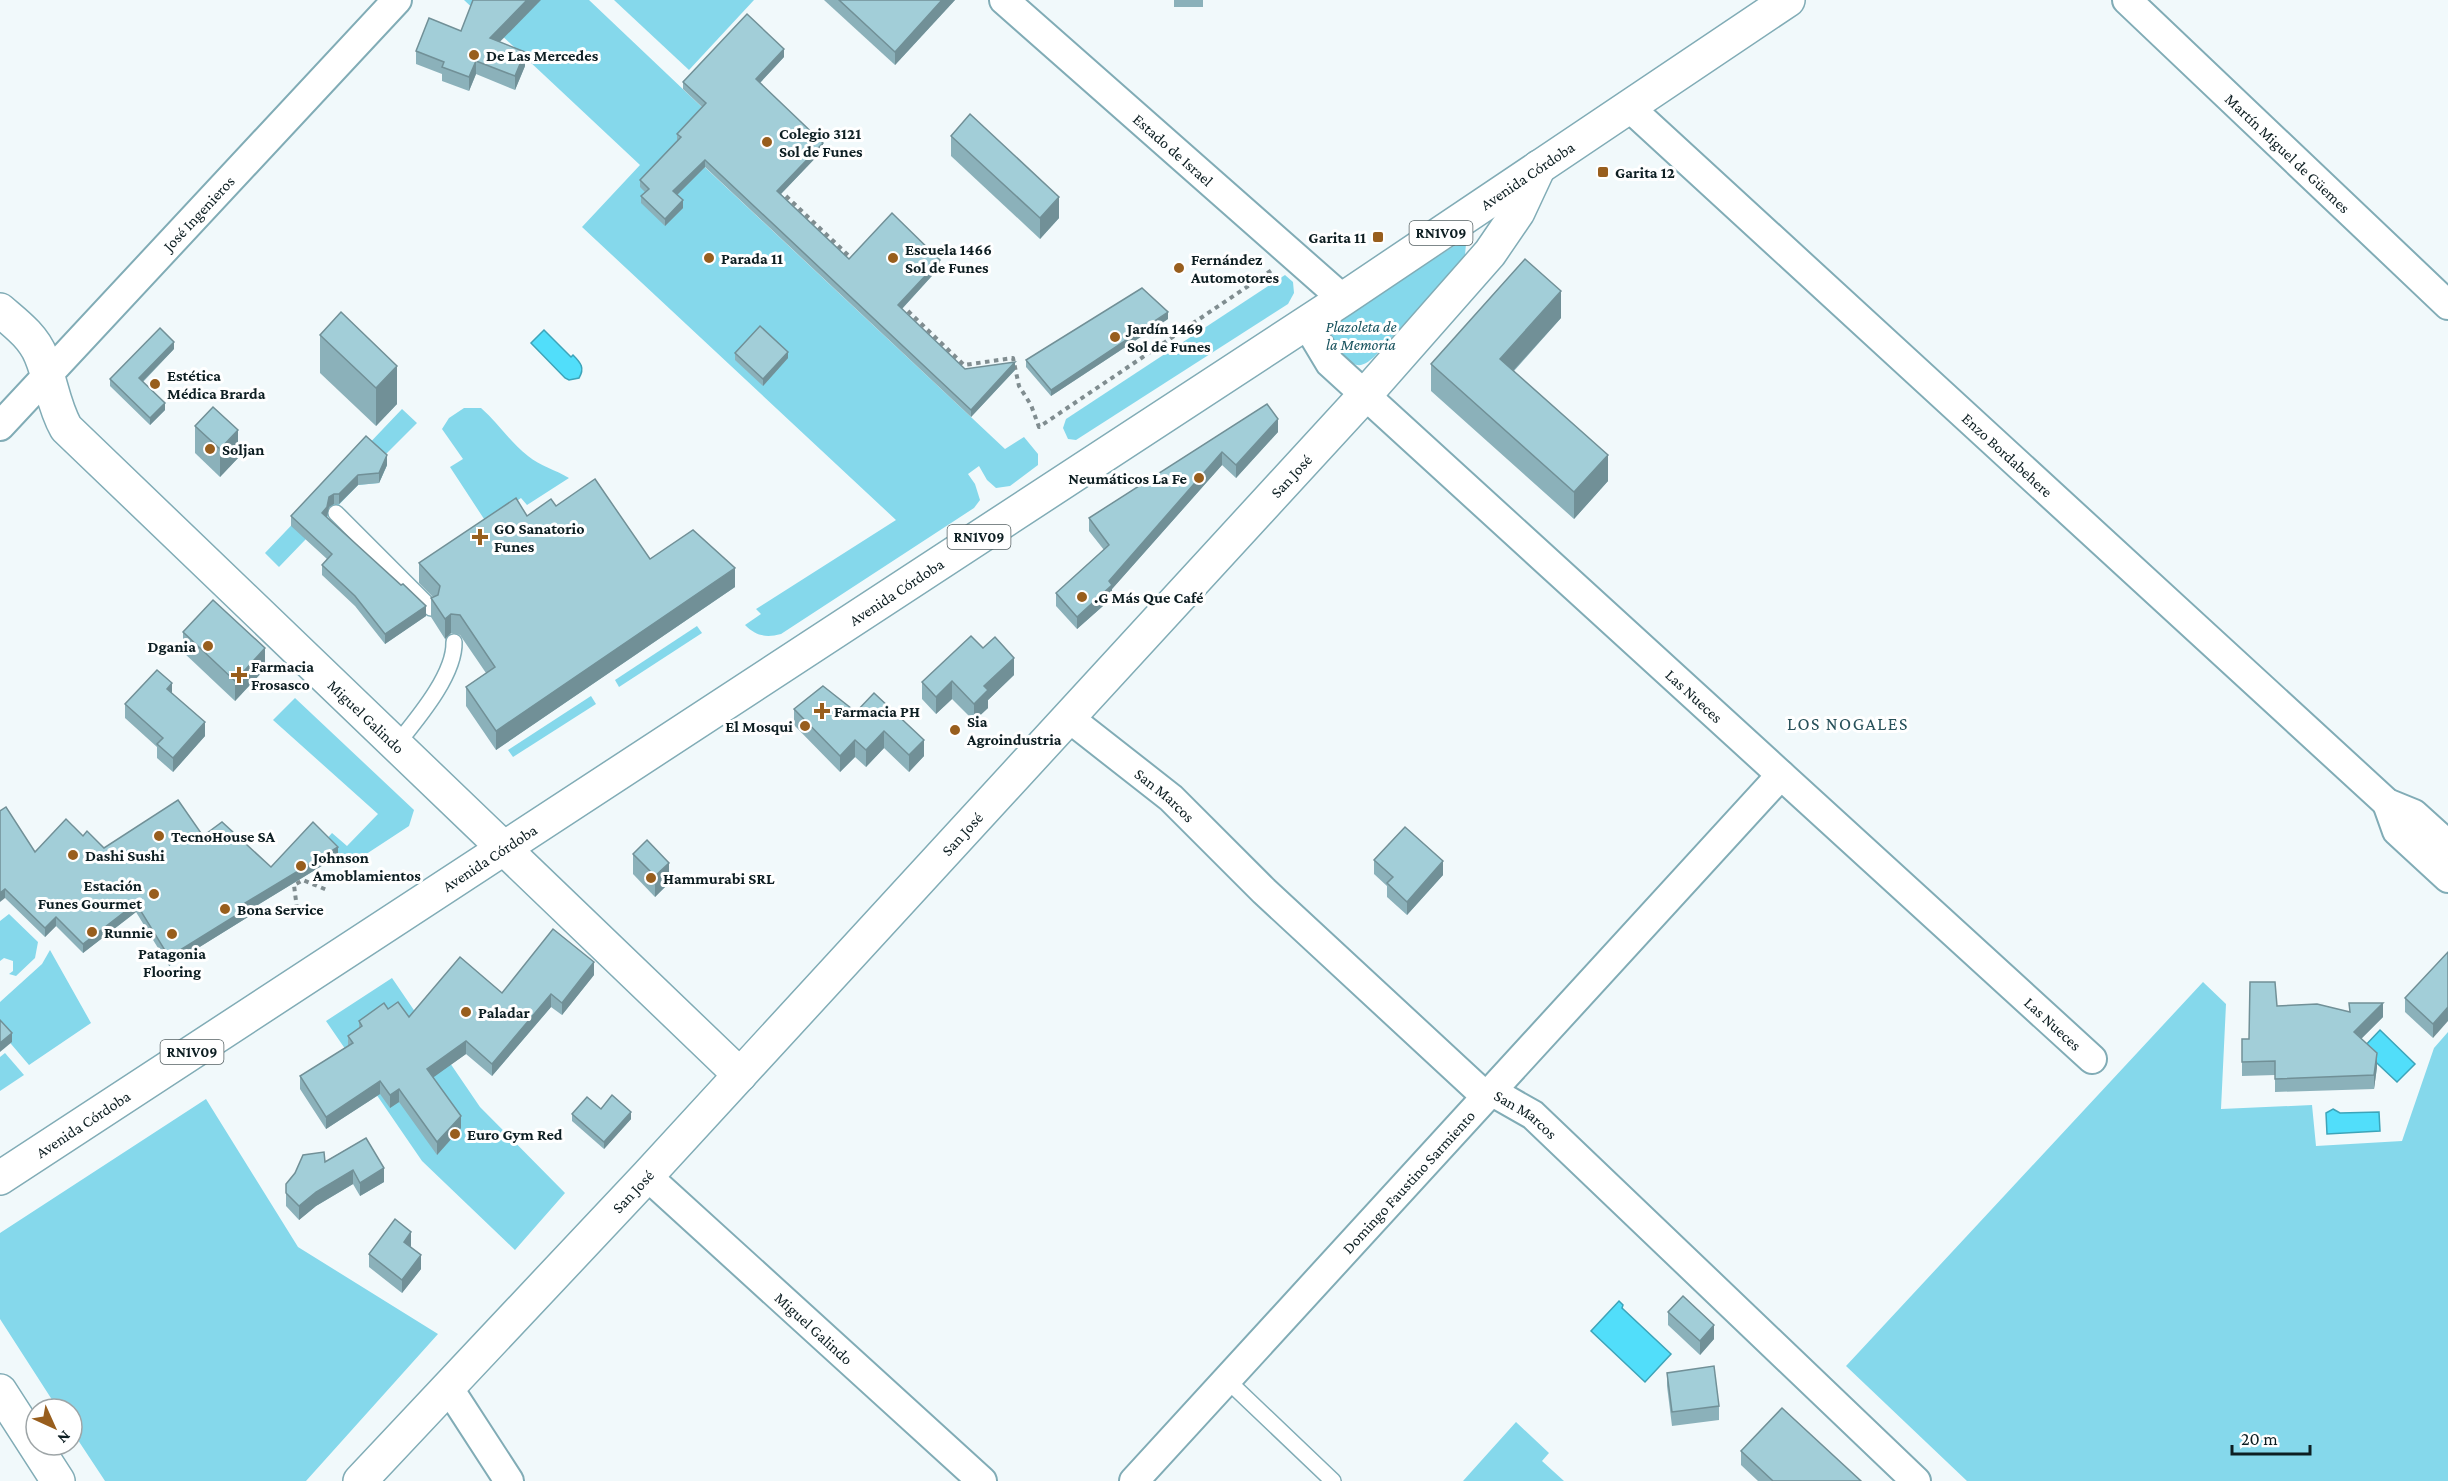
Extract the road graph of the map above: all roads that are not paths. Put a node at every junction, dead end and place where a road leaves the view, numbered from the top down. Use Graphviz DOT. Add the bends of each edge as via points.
graph roads {
  1 [pos="397,0"];
  2 [pos="1004,0"];
  3 [pos="1757,0"];
  4 [pos="1788,0"];
  5 [pos="2127,0"];
  6 [pos="1717,48"];
  7 [pos="1629,107"];
  8 [pos="1539,167"];
  9 [pos="1343,299"];
  10 [pos="2448,305"];
  11 [pos="0,310"];
  12 [pos="1306,323"];
  13 [pos="47,376"];
  14 [pos="1365,395"];
  15 [pos="0,426"];
  16 [pos="336,513"];
  17 [pos="430,608"];
  18 [pos="454,642"];
  19 [pos="1069,718"];
  20 [pos="397,744"];
  21 [pos="1781,775"];
  22 [pos="2387,803"];
  23 [pos="2448,846"];
  24 [pos="505,847"];
  25 [pos="2448,878"];
  26 [pos="2092,1059"];
  27 [pos="740,1075"];
  28 [pos="1491,1091"];
  29 [pos="647,1176"];
  30 [pos="0,1178"];
  31 [pos="1227,1380"];
  32 [pos="448,1387"];
  33 [pos="0,1391"];
  34 [pos="58,1481"];
  35 [pos="360,1481"];
  36 [pos="509,1481"];
  37 [pos="982,1481"];
  38 [pos="1134,1481"];
  39 [pos="1333,1481"];
  40 [pos="1916,1481"];
  1 -- 13 [label="street, José Ingenieros"];
  2 -- 9 [label="street, Estado de Israel"];
  3 -- 6 [label="main road"];
  4 -- 6 [label="main road, Avenida Córdoba / RN1V09"];
  5 -- 10 [label="street, Martín Miguel de Güemes"];
  6 -- 7 [label="main road, Avenida Córdoba / RN1V09"];
  7 -- 8 [label="main road, Avenida Córdoba / RN1V09"];
  7 -- 22 [label="street, Enzo Bordabehere"];
  8 -- 9 [label="main road, Avenida Córdoba / RN1V09"];
  8 -- 14 [label="main road, San José" via="1518,212 1490,253"];
  9 -- 12 [label="main road, Avenida Córdoba / RN1V09"];
  11 -- 13 [label="main road, Miguel Galindo" via="27,334 40,354"];
  12 -- 14 [label="street, Las Nueces" via="1330,363"];
  12 -- 24 [label="main road, Avenida Córdoba / RN1V09"];
  13 -- 15 [label="street, José Ingenieros"];
  13 -- 20 [label="main road, Miguel Galindo" via="56,410 66,428"];
  14 -- 19 [label="main road, San José"];
  14 -- 21 [label="street, Las Nueces"];
  16 -- 17 [label="lane"];
  18 -- 20 [label="lane" via="455,653 435,692"];
  19 -- 27 [label="main road, San José"];
  19 -- 28 [label="street, San Marcos" via="1171,798 1264,891 1481,1092"];
  20 -- 24 [label="main road, Miguel Galindo"];
  21 -- 26 [label="street, Las Nueces"];
  21 -- 28 [label="street, Domingo Faustino Sarmiento"];
  22 -- 23 [label="street, Enzo Bordabehere" via="2414,814"];
  22 -- 25 [label="street, Enzo Bordabehere" via="2397,831"];
  24 -- 27 [label="main road, Miguel Galindo"];
  24 -- 30 [label="main road, Avenida Córdoba / RN1V09"];
  27 -- 29 [label="main road, San José"];
  28 -- 31 [label="street, Domingo Faustino Sarmiento"];
  28 -- 40 [label="street, San Marcos" via="1533,1115"];
  29 -- 32 [label="main road, San José"];
  29 -- 37 [label="street, Miguel Galindo"];
  31 -- 38 [label="street, Domingo Faustino Sarmiento"];
  31 -- 39 [label="lane"];
  32 -- 35 [label="main road, San José"];
  32 -- 36 [label="street"];
  33 -- 34 [label="main road"];
}
